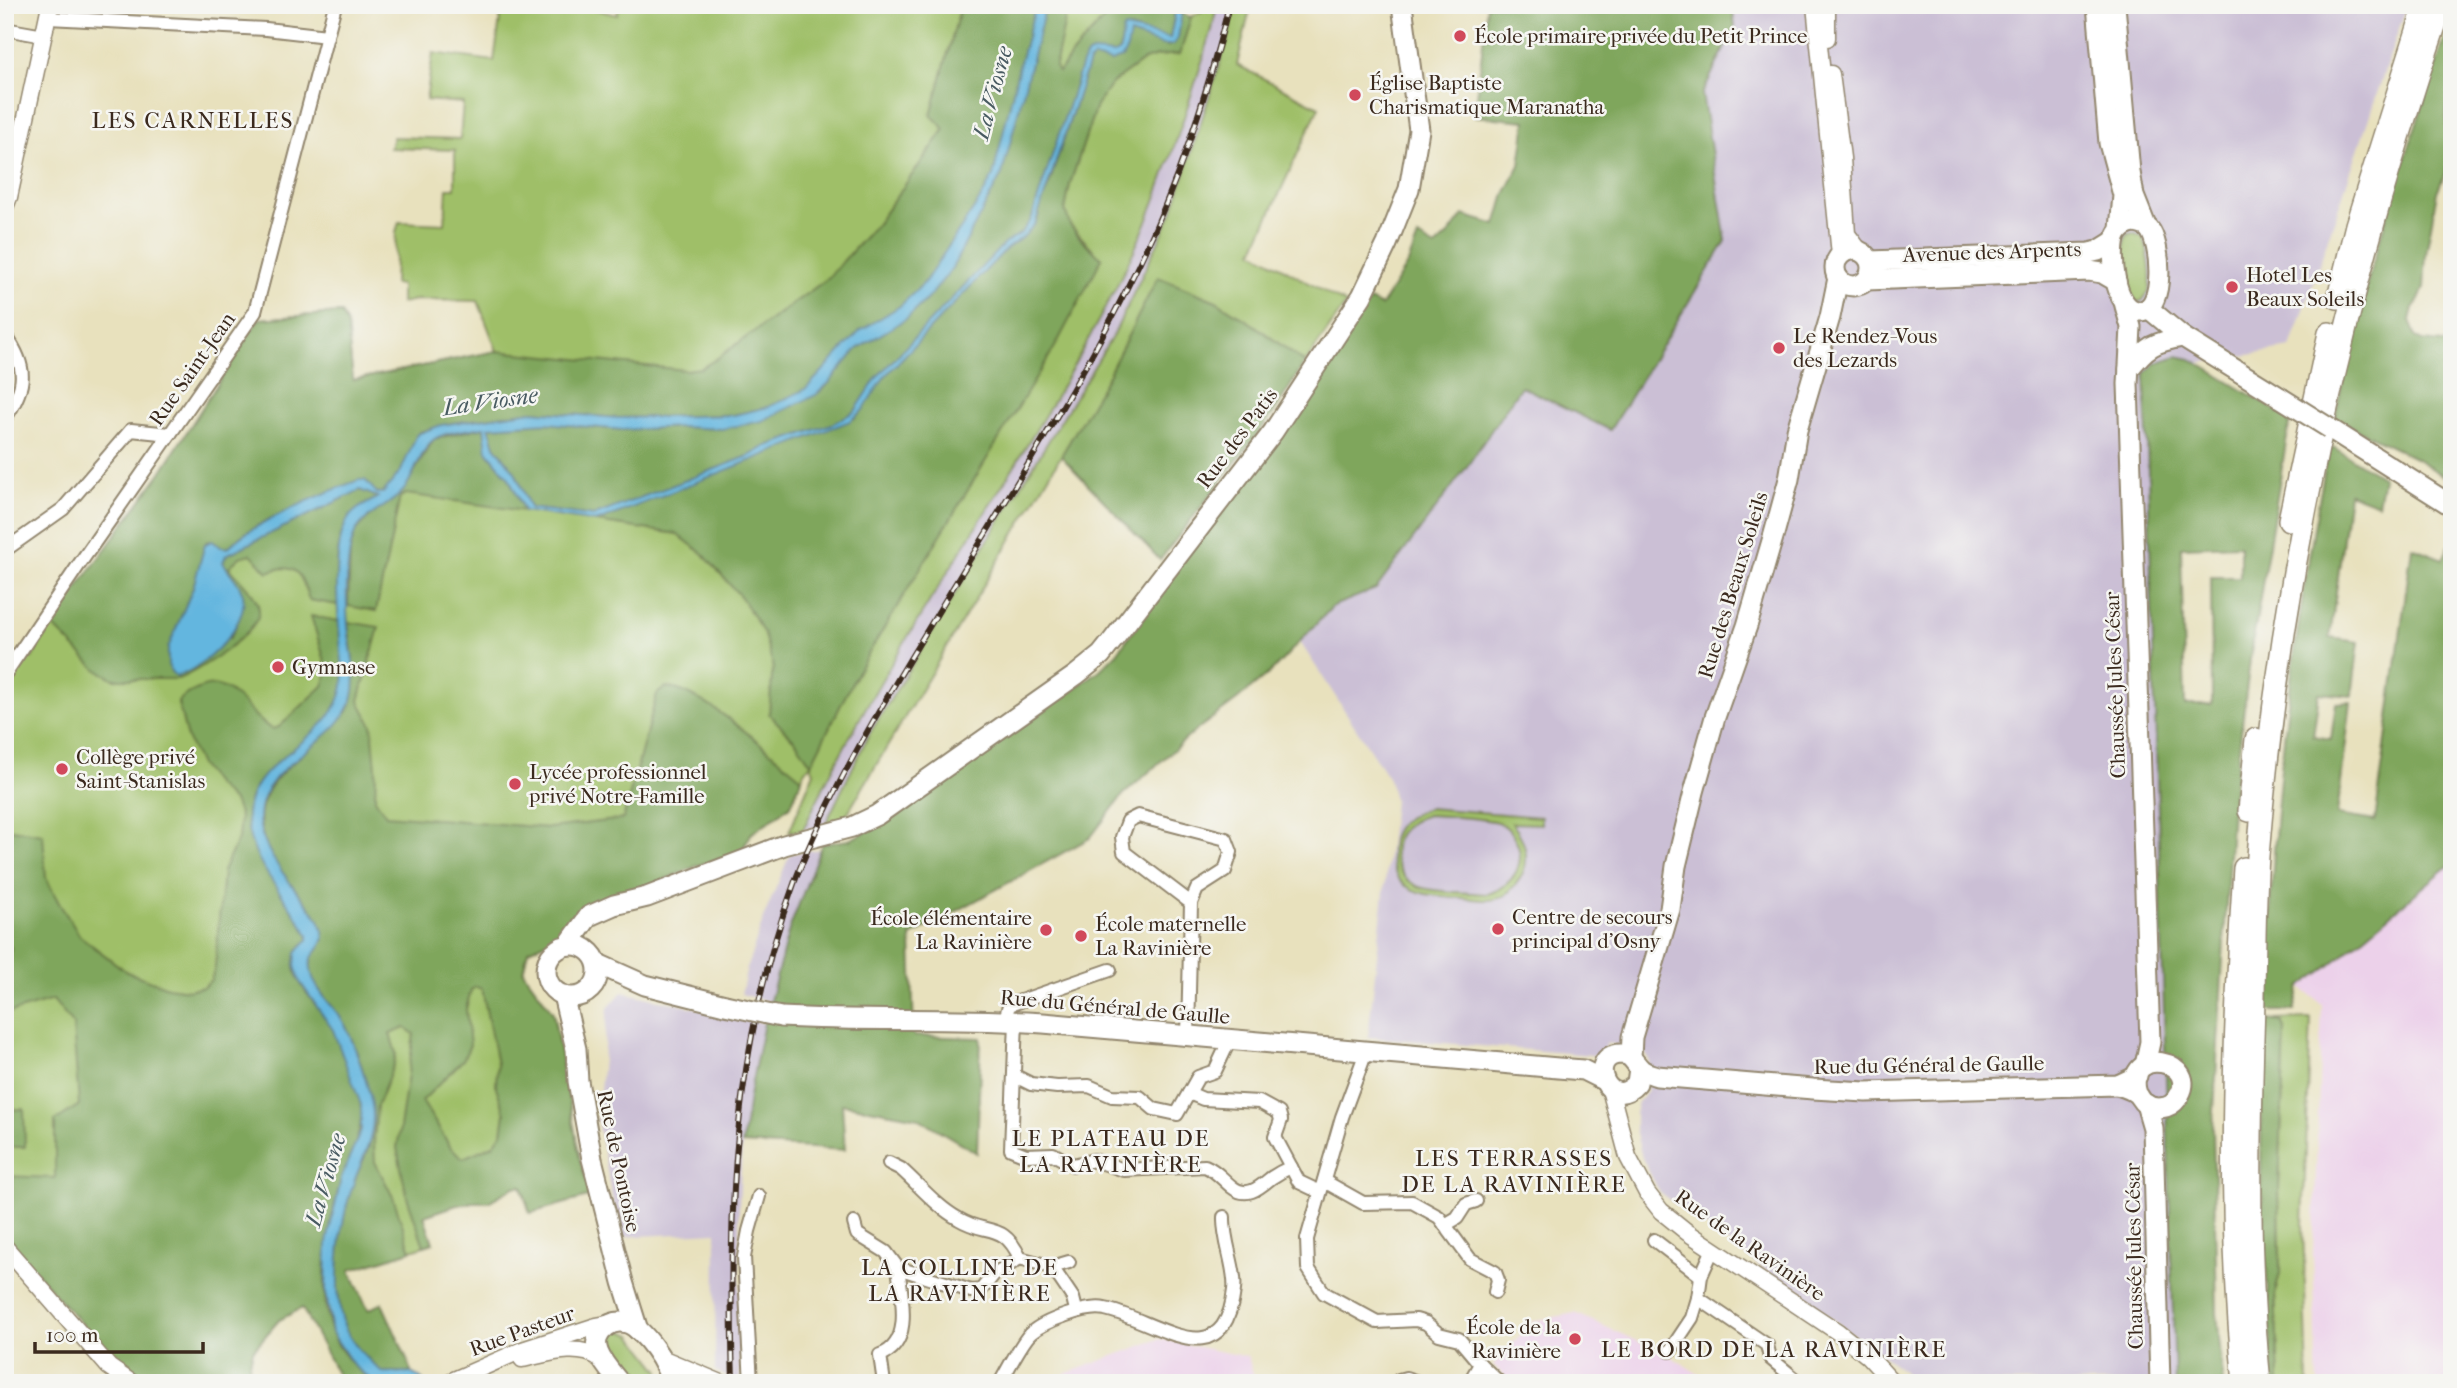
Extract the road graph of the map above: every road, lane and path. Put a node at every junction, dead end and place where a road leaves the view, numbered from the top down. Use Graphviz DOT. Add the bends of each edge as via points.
graph roads {
  1 [pos="335,5"];
  2 [pos="1815,5"];
  3 [pos="1827,5"];
  4 [pos="2097,5"];
  5 [pos="2115,5"];
  6 [pos="2426,5"];
  7 [pos="2442,5"];
  8 [pos="1403,6"];
  9 [pos="49,12"];
  10 [pos="5,29"];
  11 [pos="44,36"];
  12 [pos="327,36"];
  13 [pos="5,207"];
  14 [pos="2146,226"];
  15 [pos="2117,235"];
  16 [pos="1855,268"];
  17 [pos="2116,281"];
  18 [pos="2140,309"];
  19 [pos="5,335"];
  20 [pos="2183,337"];
  21 [pos="2129,369"];
  22 [pos="5,418"];
  23 [pos="170,434"];
  24 [pos="2452,506"];
  25 [pos="5,550"];
  26 [pos="5,674"];
  27 [pos="1191,903"];
  28 [pos="584,953"];
  29 [pos="1110,970"];
  30 [pos="645,985"];
  31 [pos="590,989"];
  32 [pos="564,995"];
  33 [pos="1011,1020"];
  34 [pos="1188,1037"];
  35 [pos="1230,1039"];
  36 [pos="576,1049"];
  37 [pos="1366,1052"];
  38 [pos="1625,1073"];
  39 [pos="1015,1076"];
  40 [pos="2145,1080"];
  41 [pos="1189,1093"];
  42 [pos="2166,1107"];
  43 [pos="2153,1128"];
  44 [pos="889,1163"];
  45 [pos="1291,1167"];
  46 [pos="1322,1187"];
  47 [pos="759,1196"];
  48 [pos="1476,1201"];
  49 [pos="1224,1217"];
  50 [pos="854,1223"];
  51 [pos="1445,1225"];
  52 [pos="1654,1240"];
  53 [pos="5,1247"];
  54 [pos="1713,1249"];
  55 [pos="1020,1258"];
  56 [pos="1069,1262"];
  57 [pos="1052,1266"];
  58 [pos="898,1268"];
  59 [pos="1701,1276"];
  60 [pos="623,1283"];
  61 [pos="1495,1292"];
  62 [pos="1698,1298"];
  63 [pos="1076,1310"];
  64 [pos="606,1327"];
  65 [pos="638,1329"];
  66 [pos="1670,1351"];
  67 [pos="659,1357"];
  68 [pos="600,1358"];
  69 [pos="1480,1364"];
  70 [pos="1399,1380"];
  71 [pos="714,1381"];
  72 [pos="132,1383"];
  73 [pos="447,1383"];
  74 [pos="469,1383"];
  75 [pos="620,1383"];
  76 [pos="670,1383"];
  77 [pos="678,1383"];
  78 [pos="751,1383"];
  79 [pos="884,1383"];
  80 [pos="1000,1383"];
  81 [pos="1421,1383"];
  82 [pos="1469,1383"];
  83 [pos="1500,1383"];
  84 [pos="1800,1383"];
  85 [pos="1893,1383"];
  86 [pos="2160,1383"];
  87 [pos="2244,1383"];
  88 [pos="2260,1383"];
  1 -- 12 [label="street, Rue Saint-Jean"];
  2 -- 16 [label="street, Rue des Beaux Soleils"];
  3 -- 16 [label="street" via="1846,230"];
  4 -- 15 [label="main road" via="2109,143 2123,195"];
  5 -- 14 [label="main road" via="2130,172"];
  6 -- 87 [label="highway" via="2356,225 2320,370 2292,504 2259,710 2245,853 2235,1046 2237,1278"];
  7 -- 88 [label="highway" via="2367,243 2341,344 2299,535 2274,707 2258,859 2252,1075 2251,1277"];
  8 -- 28 [label="main road, Rue des Patis" via="1419,130 1402,209 1362,296 1273,432 1114,640 1090,664 877,815 614,905 599,919"];
  9 -- 11 [label="street"];
  9 -- 12 [label="street"];
  10 -- 11 [label="street"];
  11 -- 13 [label="street"];
  12 -- 23 [label="street, Rue Saint-Jean" via="255,312"];
  14 -- 15 [label="main road, Avenue des Arpents" via="2134,223"];
  14 -- 18 [label="main road, Chaussée Jules César" via="2157,252"];
  15 -- 16 [label="main road, Avenue des Arpents" via="2089,253"];
  15 -- 17 [label="main road"];
  16 -- 17 [label="main road, Avenue des Arpents" via="2090,271"];
  16 -- 38 [label="main road, Rue des Beaux Soleils" via="1830,317 1800,418 1774,534 1689,811 1670,909"];
  17 -- 18 [label="main road" via="2120,297"];
  18 -- 20 [label="main road" via="2167,322"];
  18 -- 21 [label="main road, Chaussée Jules César"];
  19 -- 22 [label="street" via="22,364 20,396"];
  20 -- 21 [label="main road" via="2150,346"];
  20 -- 24 [label="main road, bridge"];
  21 -- 40 [label="main road, Chaussée Jules César" via="2150,1042"];
  23 -- 25 [label="street" via="131,430 63,509"];
  23 -- 26 [label="street, Rue Saint-Jean"];
  27 -- 27 [label="street" via="1124,852 1122,837 1128,821 1138,817 1226,839 1231,852 1225,871 1197,889"];
  27 -- 34 [label="street"];
  28 -- 30 [label="main road, Rue du Général de Gaulle"];
  28 -- 31 [label="main road" via="598,974"];
  28 -- 32 [label="main road" via="559,949 551,956 547,978 553,989"];
  29 -- 33 [label="street" via="1009,1005"];
  30 -- 31 [label="main road, Rue du Général de Gaulle"];
  30 -- 33 [label="main road, Rue du Général de Gaulle, bridge" via="781,1017"];
  31 -- 32 [label="main road" via="574,997"];
  31 -- 36 [label="main road, Rue de Pontoise"];
  32 -- 36 [label="main road, Rue de Pontoise"];
  33 -- 34 [label="main road, Rue du Général de Gaulle"];
  33 -- 39 [label="street"];
  34 -- 35 [label="main road, Rue du Général de Gaulle"];
  35 -- 37 [label="main road, Rue du Général de Gaulle"];
  35 -- 41 [label="street" via="1215,1071 1198,1077"];
  36 -- 60 [label="main road, Rue de Pontoise" via="592,1159"];
  37 -- 38 [label="main road, Rue du Général de Gaulle"];
  37 -- 46 [label="street"];
  38 -- 40 [label="main road, Rue du Général de Gaulle" via="1866,1092 2118,1085"];
  38 -- 54 [label="street, Rue de la Ravinière" via="1619,1117 1628,1157 1651,1199 1678,1226"];
  39 -- 41 [label="street" via="1031,1084 1089,1086 1111,1096 1140,1097 1154,1109 1177,1114"];
  39 -- 45 [label="street" via="1010,1149 1027,1155 1054,1154 1073,1165 1094,1160 1124,1170 1205,1166 1245,1194"];
  40 -- 42 [label="main road" via="2155,1108"];
  40 -- 42 [label="main road" via="2177,1071 2182,1085 2176,1100"];
  40 -- 43 [label="main road, Chaussée Jules César"];
  41 -- 45 [label="street" via="1259,1102 1279,1113 1275,1137"];
  42 -- 43 [label="main road"];
  43 -- 86 [label="main road, Chaussée Jules César"];
  44 -- 55 [label="street" via="960,1220 1013,1241"];
  45 -- 46 [label="street" via="1300,1182"];
  46 -- 51 [label="street" via="1363,1203 1412,1202"];
  46 -- 69 [label="street" via="1307,1239 1308,1268 1324,1293 1377,1322 1426,1323 1439,1334 1459,1339"];
  47 -- 78 [label="street" via="744,1256"];
  48 -- 51 [label="street" via="1466,1204 1457,1218"];
  49 -- 63 [label="street" via="1235,1288 1219,1331 1209,1337 1185,1338 1104,1308"];
  50 -- 58 [label="street" via="857,1234 886,1252"];
  51 -- 61 [label="street" via="1470,1259 1495,1272"];
  52 -- 59 [label="street"];
  53 -- 72 [label="street" via="109,1367"];
  54 -- 59 [label="street"];
  54 -- 85 [label="street, Rue de la Ravinière" via="1838,1332"];
  55 -- 57 [label="street"];
  55 -- 58 [label="street" via="994,1274 981,1290 971,1291"];
  56 -- 57 [label="street"];
  57 -- 63 [label="street"];
  58 -- 79 [label="street" via="904,1324 898,1339 880,1355"];
  59 -- 62 [label="street"];
  60 -- 64 [label="main road"];
  60 -- 65 [label="main road, Rue de Pontoise"];
  62 -- 66 [label="street" via="1692,1318"];
  62 -- 84 [label="street" via="1767,1345 1770,1358"];
  63 -- 80 [label="street" via="1030,1333"];
  64 -- 65 [label="main road" via="626,1323"];
  64 -- 68 [label="main road" via="597,1345"];
  64 -- 73 [label="street, Rue Pasteur" via="522,1350"];
  65 -- 67 [label="main road, Rue de Pontoise"];
  67 -- 71 [label="street"];
  67 -- 76 [label="main road, Rue de Pontoise" via="669,1371"];
  68 -- 74 [label="street, Rue Pasteur" via="574,1350 522,1359"];
  68 -- 75 [label="main road"];
  69 -- 82 [label="street"];
  69 -- 83 [label="street"];
  70 -- 81 [label="street"];
  71 -- 77 [label="street"];
}
